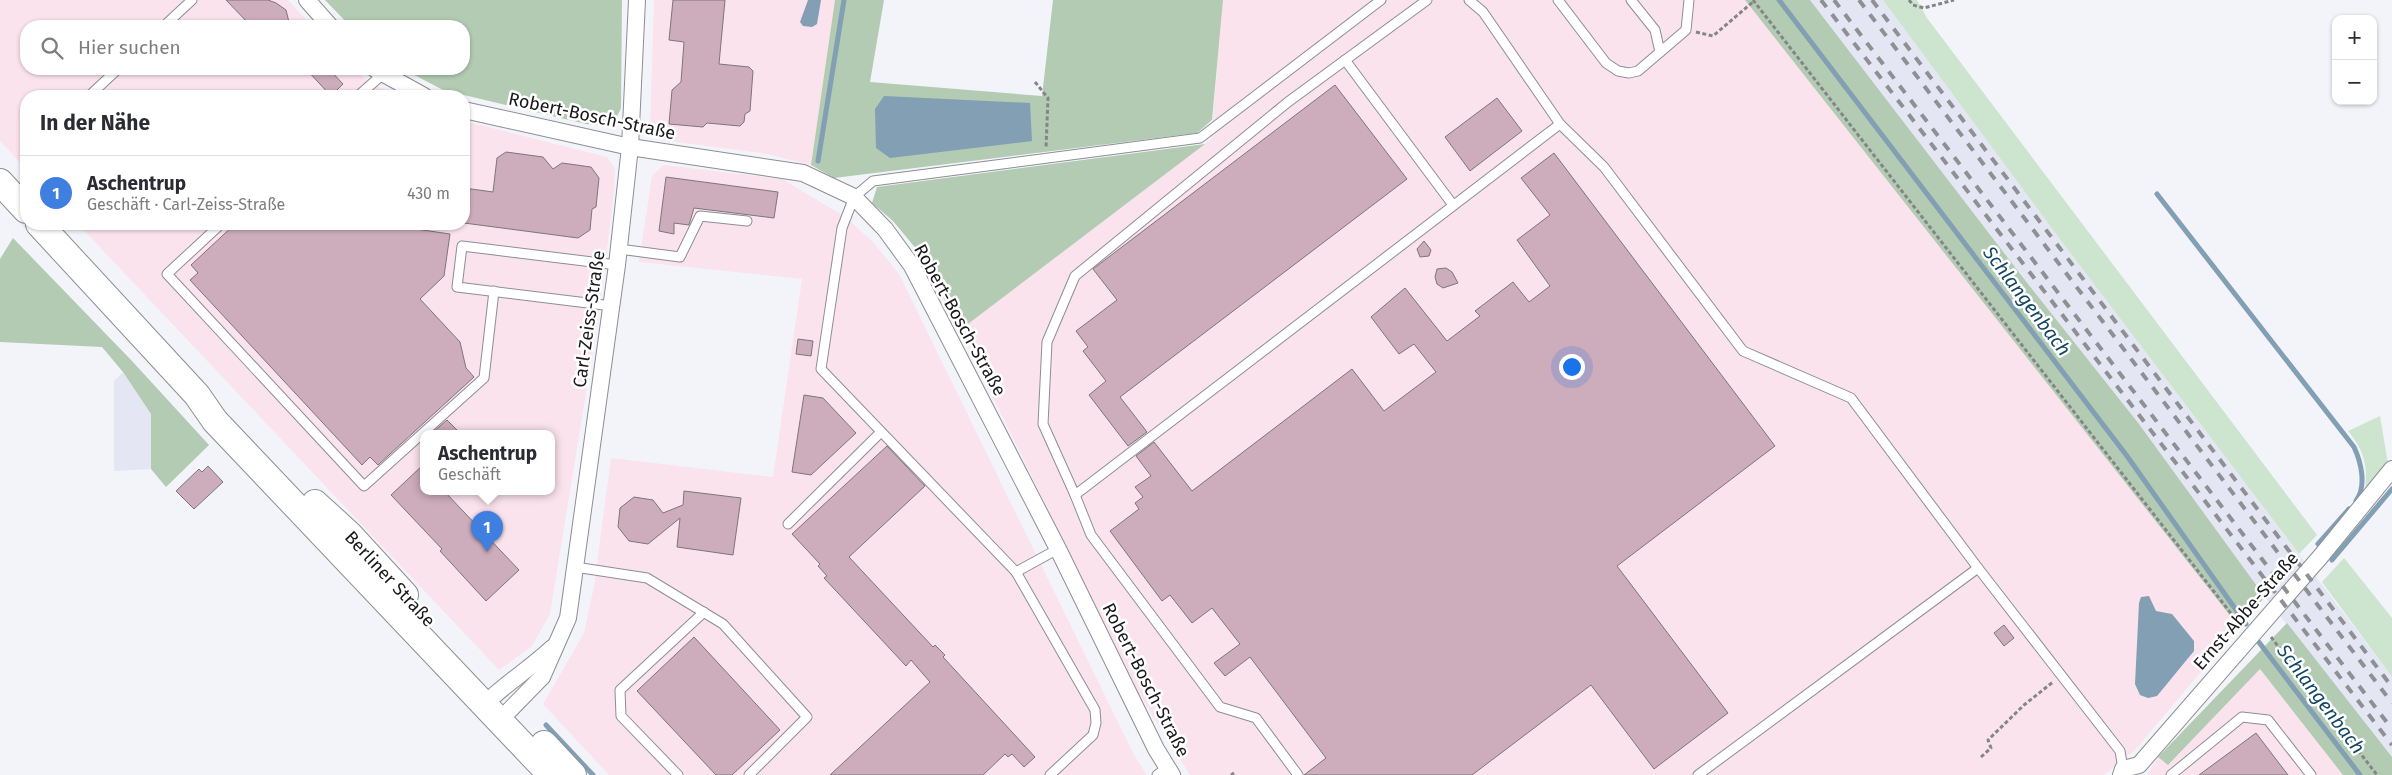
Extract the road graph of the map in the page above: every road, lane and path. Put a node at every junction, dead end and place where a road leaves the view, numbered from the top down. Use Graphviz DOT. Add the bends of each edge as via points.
graph roads {
  1 [pos="192,0"];
  2 [pos="307,0"];
  3 [pos="637,0"];
  4 [pos="1380,0"];
  5 [pos="1427,0"];
  6 [pos="1469,0"];
  7 [pos="1558,0"];
  8 [pos="1631,0"];
  9 [pos="1689,0"];
  10 [pos="1909,0"];
  11 [pos="1954,0"];
  12 [pos="1754,1"];
  13 [pos="170,20"];
  14 [pos="325,20"];
  15 [pos="1686,30"];
  16 [pos="1660,52"];
  17 [pos="1345,60"];
  18 [pos="111,75"];
  19 [pos="376,75"];
  20 [pos="386,75"];
  21 [pos="1035,82"];
  22 [pos="95,90"];
  23 [pos="363,90"];
  24 [pos="413,90"];
  25 [pos="470,111"];
  26 [pos="1560,124"];
  27 [pos="630,147"];
  28 [pos="1046,158"];
  29 [pos="0,182"];
  30 [pos="854,197"];
  31 [pos="20,204"];
  32 [pos="1453,205"];
  33 [pos="747,221"];
  34 [pos="45,230"];
  35 [pos="214,230"];
  36 [pos="618,257"];
  37 [pos="494,291"];
  38 [pos="612,306"];
  39 [pos="426,430"];
  40 [pos="881,432"];
  41 [pos="420,436"];
  42 [pos="2392,469"];
  43 [pos="1075,495"];
  44 [pos="788,524"];
  45 [pos="1058,550"];
  46 [pos="575,567"];
  47 [pos="1978,568"];
  48 [pos="1016,572"];
  49 [pos="704,612"];
  50 [pos="2256,632"];
  51 [pos="560,641"];
  52 [pos="2062,676"];
  53 [pos="498,707"];
  54 [pos="1981,757"];
  55 [pos="2122,772"];
  56 [pos="1165,773"];
  57 [pos="550,775"];
  58 [pos="573,775"];
  59 [pos="678,775"];
  60 [pos="749,775"];
  61 [pos="1050,775"];
  62 [pos="1298,775"];
  63 [pos="1698,775"];
  64 [pos="2171,775"];
  65 [pos="2311,775"];
  66 [pos="2377,775"];
  1 -- 13 [label="lane"];
  2 -- 14 [label="street"];
  3 -- 27 [label="street, Carl-Zeiss-Straße"];
  4 -- 28 [label="lane" via="1200,138"];
  5 -- 17 [label="lane"];
  6 -- 26 [label="lane" via="1483,12"];
  7 -- 16 [label="lane" via="1606,63 1618,71 1638,71"];
  8 -- 16 [label="lane" via="1655,30"];
  9 -- 15 [label="lane"];
  10 -- 11 [label="path" via="1913,5 1924,8"];
  12 -- 15 [label="path" via="1713,36"];
  12 -- 50 [label="path"];
  15 -- 16 [label="lane"];
  17 -- 32 [label="lane"];
  17 -- 43 [label="lane" via="1288,102 1075,276 1047,342 1042,424"];
  18 -- 22 [label="lane"];
  19 -- 23 [label="lane"];
  20 -- 24 [label="street"];
  21 -- 28 [label="path" via="1048,98"];
  25 -- 27 [label="street, Robert-Bosch-Straße"];
  26 -- 32 [label="lane"];
  26 -- 47 [label="lane" via="1604,167 1743,351 1851,398"];
  27 -- 30 [label="street, Robert-Bosch-Straße" via="802,173"];
  27 -- 36 [label="street, Carl-Zeiss-Straße"];
  28 -- 30 [label="lane" via="873,181"];
  29 -- 31 [label="main road"];
  30 -- 40 [label="lane" via="842,228 821,369"];
  30 -- 45 [label="street, Robert-Bosch-Straße" via="912,266"];
  32 -- 43 [label="lane"];
  33 -- 36 [label="lane" via="700,216 680,256"];
  34 -- 53 [label="main road, Berliner Straße" via="197,395 215,421"];
  35 -- 41 [label="lane" via="166,274 364,486"];
  36 -- 37 [label="lane" via="462,246 457,286"];
  36 -- 38 [label="street, Carl-Zeiss-Straße"];
  37 -- 38 [label="lane"];
  37 -- 39 [label="lane" via="484,378"];
  38 -- 46 [label="street, Carl-Zeiss-Straße"];
  40 -- 44 [label="lane"];
  40 -- 48 [label="lane"];
  42 -- 50 [label="street, Ernst-Abbe-Straße"];
  43 -- 62 [label="lane" via="1091,535 1220,707 1256,718"];
  45 -- 48 [label="lane"];
  45 -- 56 [label="street, Robert-Bosch-Straße"];
  46 -- 49 [label="lane" via="647,578"];
  46 -- 51 [label="street, Carl-Zeiss-Straße" via="568,618"];
  47 -- 52 [label="lane"];
  47 -- 63 [label="lane"];
  48 -- 61 [label="lane" via="1095,710 1093,735"];
  49 -- 59 [label="lane" via="620,690 621,716"];
  49 -- 60 [label="lane" via="723,624 807,717"];
  50 -- 55 [label="street, Ernst-Abbe-Straße" via="2139,765"];
  50 -- 66 [label="path"];
  51 -- 53 [label="street, Carl-Zeiss-Straße" via="531,668"];
  51 -- 53 [label="street, Carl-Zeiss-Straße" via="542,677"];
  52 -- 54 [label="path" via="1988,740 1991,748"];
  52 -- 55 [label="lane" via="2120,751"];
  53 -- 57 [label="main road, Berliner Straße"];
  53 -- 58 [label="main road, Berliner Straße"];
  64 -- 65 [label="lane" via="2242,717 2268,720"];
}
